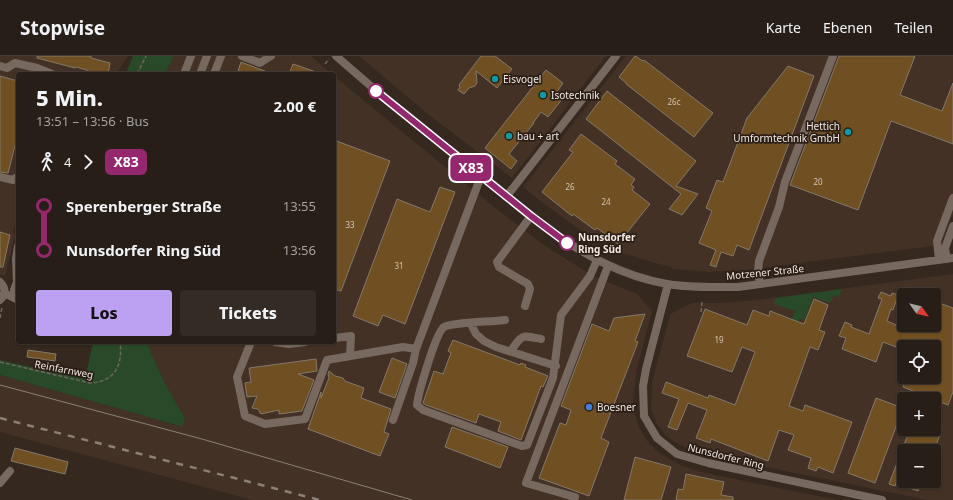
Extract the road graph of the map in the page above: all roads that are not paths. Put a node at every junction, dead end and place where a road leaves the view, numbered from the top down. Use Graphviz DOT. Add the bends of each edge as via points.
graph roads {
  1 [pos="191,56"];
  2 [pos="207,56"];
  3 [pos="221,56"];
  4 [pos="242,56"];
  5 [pos="270,56"];
  6 [pos="336,56"];
  7 [pos="616,56"];
  8 [pos="833,56"];
  9 [pos="0,66"];
  10 [pos="47,72"];
  11 [pos="185,72"];
  12 [pos="201,72"];
  13 [pos="215,72"];
  14 [pos="481,176"];
  15 [pos="0,178"];
  16 [pos="16,178"];
  17 [pos="506,196"];
  18 [pos="953,198"];
  19 [pos="531,216"];
  20 [pos="953,226"];
  21 [pos="946,259"];
  22 [pos="597,260"];
  23 [pos="608,266"];
  24 [pos="0,282"];
  25 [pos="668,284"];
  26 [pos="760,284"];
  27 [pos="16,290"];
  28 [pos="3,298"];
  29 [pos="16,300"];
  30 [pos="524,306"];
  31 [pos="505,320"];
  32 [pos="471,324"];
  33 [pos="336,338"];
  34 [pos="542,339"];
  35 [pos="250,344"];
  36 [pos="416,349"];
  37 [pos="511,351"];
  38 [pos="350,356"];
  39 [pos="556,366"];
  40 [pos="393,420"];
  41 [pos="10,471"];
  42 [pos="0,483"];
  43 [pos="575,497"];
  44 [pos="882,500"];
  1 -- 11 [label="street"];
  2 -- 12 [label="street"];
  3 -- 13 [label="street"];
  4 -- 5 [label="street" via="260,63"];
  6 -- 14 [label="street, Motzener Straße"];
  7 -- 17 [label="street"];
  8 -- 26 [label="street" via="758,262"];
  9 -- 10 [label="street" via="7,68 15,63"];
  14 -- 17 [label="street, Motzener Straße"];
  14 -- 36 [label="street"];
  15 -- 16 [label="street" via="13,180"];
  17 -- 19 [label="street, Motzener Straße"];
  18 -- 21 [label="street" via="936,246"];
  19 -- 22 [label="street, Motzener Straße"];
  19 -- 30 [label="street" via="497,262 499,267 528,284 530,289"];
  20 -- 21 [label="street" via="945,248"];
  21 -- 26 [label="street, Motzener Straße"];
  22 -- 23 [label="street, Motzener Straße"];
  22 -- 39 [label="street" via="590,276 561,315"];
  23 -- 25 [label="street, Motzener Straße"];
  23 -- 43 [label="street" via="526,483"];
  24 -- 28 [label="street" via="3,286"];
  25 -- 26 [label="street, Motzener Straße" via="738,287"];
  25 -- 44 [label="street, Nunsdorfer Ring" via="643,386 644,416 657,438 677,454 708,463"];
  27 -- 28 [label="street"];
  28 -- 29 [label="street"];
  31 -- 32 [label="street"];
  32 -- 37 [label="street" via="480,339"];
  32 -- 39 [label="street" via="445,327 439,332 417,401 417,405 423,410 522,446 527,445"];
  33 -- 38 [label="street" via="351,336"];
  34 -- 37 [label="street" via="525,336 518,339"];
  35 -- 38 [label="street" via="237,377 245,416 265,424 304,419 327,360"];
  36 -- 38 [label="street" via="403,347"];
  36 -- 40 [label="street"];
  37 -- 39 [label="street"];
  41 -- 42 [label="street"];
}
